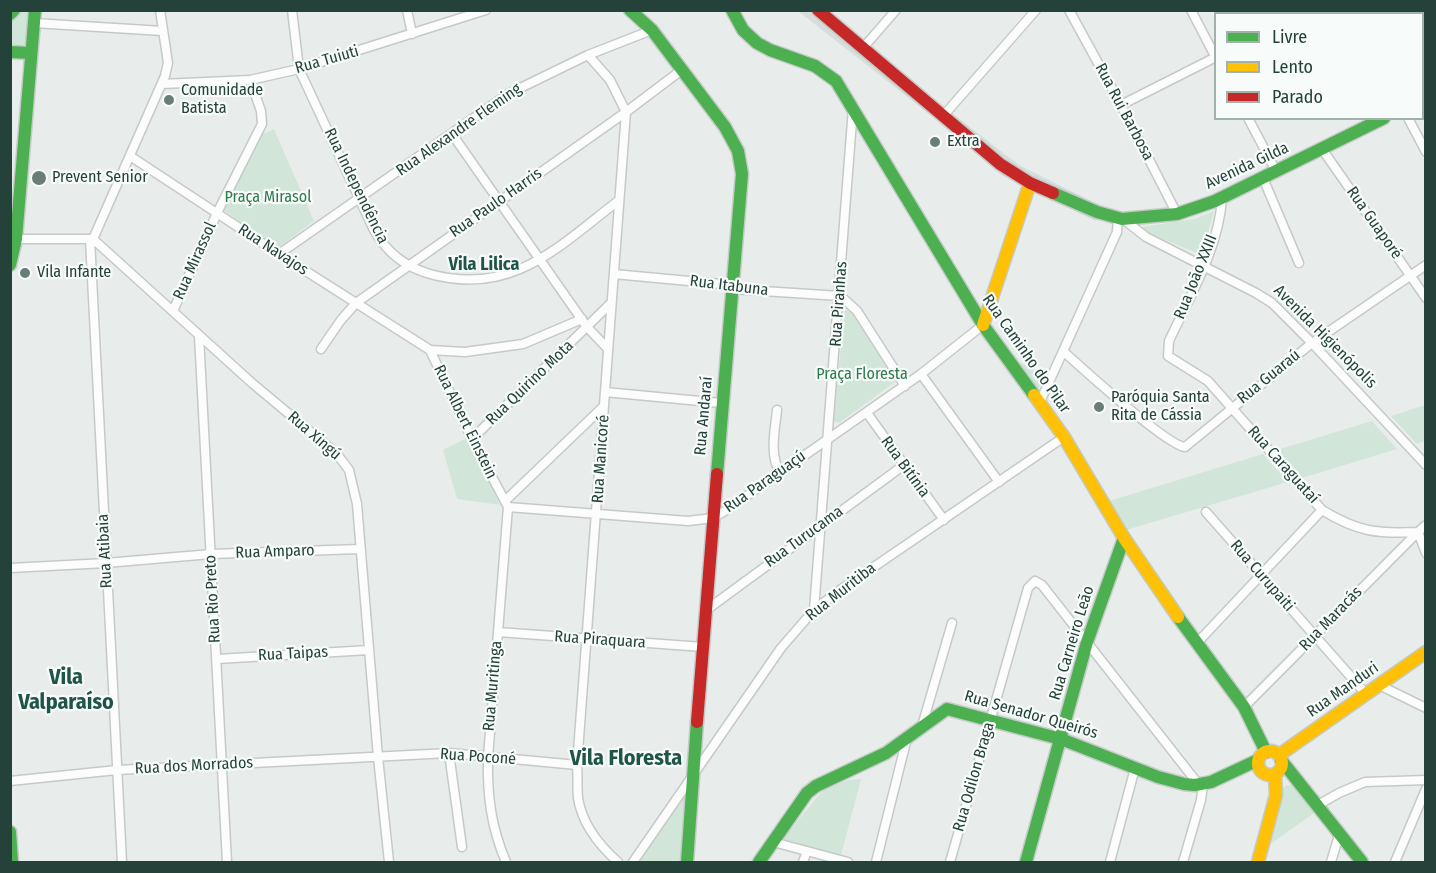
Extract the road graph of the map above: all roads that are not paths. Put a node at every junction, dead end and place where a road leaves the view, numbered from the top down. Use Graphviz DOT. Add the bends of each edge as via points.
graph roads {
  1 [pos="14,10"];
  2 [pos="160,10"];
  3 [pos="292,10"];
  4 [pos="407,10"];
  5 [pos="486,10"];
  6 [pos="630,10"];
  7 [pos="732,10"];
  8 [pos="818,10"];
  9 [pos="896,10"];
  10 [pos="1036,10"];
  11 [pos="1069,10"];
  12 [pos="1191,10"];
  13 [pos="10,14"];
  14 [pos="36,15"];
  15 [pos="652,30"];
  16 [pos="163,31"];
  17 [pos="412,34"];
  18 [pos="863,48"];
  19 [pos="10,52"];
  20 [pos="31,53"];
  21 [pos="588,55"];
  22 [pos="1214,55"];
  23 [pos="1214,58"];
  24 [pos="299,69"];
  25 [pos="683,69"];
  26 [pos="250,80"];
  27 [pos="162,84"];
  28 [pos="1121,105"];
  29 [pos="853,106"];
  30 [pos="626,112"];
  31 [pos="944,115"];
  32 [pos="1249,120"];
  33 [pos="1380,120"];
  34 [pos="1409,120"];
  35 [pos="452,134"];
  36 [pos="870,135"];
  37 [pos="850,141"];
  38 [pos="1322,149"];
  39 [pos="1425,152"];
  40 [pos="129,156"];
  41 [pos="1276,171"];
  42 [pos="1263,178"];
  43 [pos="1030,183"];
  44 [pos="361,198"];
  45 [pos="1222,198"];
  46 [pos="15,200"];
  47 [pos="500,201"];
  48 [pos="618,201"];
  49 [pos="218,213"];
  50 [pos="1177,214"];
  51 [pos="1120,218"];
  52 [pos="91,239"];
  53 [pos="13,240"];
  54 [pos="279,254"];
  55 [pos="540,261"];
  56 [pos="1299,263"];
  57 [pos="10,265"];
  58 [pos="1425,265"];
  59 [pos="407,266"];
  60 [pos="1203,267"];
  61 [pos="614,273"];
  62 [pos="1411,276"];
  63 [pos="732,289"];
  64 [pos="840,296"];
  65 [pos="1425,297"];
  66 [pos="356,303"];
  67 [pos="611,303"];
  68 [pos="173,311"];
  69 [pos="585,323"];
  70 [pos="983,325"];
  71 [pos="199,336"];
  72 [pos="1312,343"];
  73 [pos="607,348"];
  74 [pos="321,349"];
  75 [pos="430,350"];
  76 [pos="1063,351"];
  77 [pos="1168,356"];
  78 [pos="921,374"];
  79 [pos="905,386"];
  80 [pos="606,392"];
  81 [pos="1040,402"];
  82 [pos="721,403"];
  83 [pos="604,406"];
  84 [pos="1231,407"];
  85 [pos="777,410"];
  86 [pos="867,413"];
  87 [pos="1064,437"];
  88 [pos="472,439"];
  89 [pos="827,439"];
  90 [pos="904,465"];
  91 [pos="1425,465"];
  92 [pos="780,473"];
  93 [pos="999,482"];
  94 [pos="507,504"];
  95 [pos="1322,510"];
  96 [pos="1206,512"];
  97 [pos="597,513"];
  98 [pos="712,518"];
  99 [pos="944,520"];
  100 [pos="821,525"];
  101 [pos="1425,525"];
  102 [pos="1418,532"];
  103 [pos="1124,538"];
  104 [pos="360,549"];
  105 [pos="211,554"];
  106 [pos="1425,554"];
  107 [pos="106,563"];
  108 [pos="10,568"];
  109 [pos="1261,575"];
  110 [pos="814,610"];
  111 [pos="705,611"];
  112 [pos="952,622"];
  113 [pos="498,632"];
  114 [pos="1315,636"];
  115 [pos="587,639"];
  116 [pos="1087,642"];
  117 [pos="1196,644"];
  118 [pos="703,647"];
  119 [pos="369,650"];
  120 [pos="1425,652"];
  121 [pos="217,658"];
  122 [pos="1379,685"];
  123 [pos="1366,694"];
  124 [pos="1244,706"];
  125 [pos="1425,708"];
  126 [pos="991,720"];
  127 [pos="922,726"];
  128 [pos="908,736"];
  129 [pos="1060,740"];
  130 [pos="449,753"];
  131 [pos="378,756"];
  132 [pos="488,757"];
  133 [pos="1280,758"];
  134 [pos="1261,761"];
  135 [pos="222,765"];
  136 [pos="577,765"];
  137 [pos="1135,768"];
  138 [pos="117,770"];
  139 [pos="695,772"];
  140 [pos="1276,773"];
  141 [pos="1425,780"];
  142 [pos="10,781"];
  143 [pos="1201,784"];
  144 [pos="1302,784"];
  145 [pos="1425,789"];
  146 [pos="1318,805"];
  147 [pos="10,832"];
  148 [pos="1339,835"];
  149 [pos="773,842"];
  150 [pos="462,847"];
  151 [pos="807,851"];
  152 [pos="12,862"];
  153 [pos="123,862"];
  154 [pos="227,862"];
  155 [pos="378,862"];
  156 [pos="389,862"];
  157 [pos="506,862"];
  158 [pos="618,862"];
  159 [pos="633,862"];
  160 [pos="687,862"];
  161 [pos="759,862"];
  162 [pos="803,862"];
  163 [pos="848,862"];
  164 [pos="876,862"];
  165 [pos="950,862"];
  166 [pos="1026,862"];
  167 [pos="1110,862"];
  168 [pos="1183,862"];
  169 [pos="1258,862"];
  170 [pos="1331,862"];
  171 [pos="1362,862"];
  172 [pos="1395,862"];
  1 -- 13 [label="main road"];
  2 -- 16 [label="street"];
  3 -- 24 [label="street, Rua Independência"];
  4 -- 17 [label="street"];
  5 -- 17 [label="street, Rua Tuiuti"];
  6 -- 15 [label="main road, Rua Andaraí"];
  7 -- 29 [label="main road, Rua Caminho do Pilar" via="743,30 757,43 826,72"];
  8 -- 18 [label="main road, Avenida Higienópolis"];
  9 -- 18 [label="street"];
  10 -- 31 [label="street"];
  11 -- 28 [label="street, Rua Rui Barbosa"];
  12 -- 22 [label="street"];
  14 -- 16 [label="street"];
  14 -- 20 [label="main road"];
  15 -- 21 [label="street, Rua Alexandre Fleming"];
  15 -- 25 [label="main road, Rua Andaraí"];
  16 -- 27 [label="street" via="168,63"];
  17 -- 24 [label="street, Rua Tuiuti"];
  18 -- 31 [label="main road, Avenida Higienópolis"];
  19 -- 20 [label="main road"];
  20 -- 46 [label="main road"];
  21 -- 30 [label="street" via="610,81"];
  21 -- 35 [label="street, Rua Alexandre Fleming" via="523,86"];
  23 -- 28 [label="street"];
  24 -- 26 [label="street, Rua Tuiuti"];
  24 -- 44 [label="street, Rua Independência"];
  25 -- 30 [label="street, Rua Paulo Harris"];
  25 -- 63 [label="main road, Rua Andaraí" via="738,151 742,174"];
  26 -- 27 [label="street, Rua Tuiuti"];
  26 -- 49 [label="street, Rua Mirassol" via="262,124"];
  27 -- 40 [label="street"];
  28 -- 50 [label="street, Rua Rui Barbosa"];
  29 -- 36 [label="main road, Rua Caminho do Pilar"];
  29 -- 37 [label="street, Rua Piranhas"];
  30 -- 47 [label="street, Rua Paulo Harris"];
  30 -- 48 [label="street, Rua Manicoré"];
  31 -- 43 [label="main road, Avenida Higienópolis" via="999,164"];
  32 -- 41 [label="street"];
  33 -- 38 [label="main road, Avenida Gilda"];
  34 -- 39 [label="street"];
  35 -- 44 [label="street, Rua Alexandre Fleming"];
  35 -- 47 [label="street"];
  36 -- 37 [label="street"];
  36 -- 70 [label="main road, Rua Caminho do Pilar"];
  37 -- 64 [label="street, Rua Piranhas"];
  38 -- 41 [label="main road, Avenida Gilda"];
  38 -- 62 [label="street, Rua Guaporé"];
  40 -- 49 [label="street, Rua Navajos"];
  40 -- 52 [label="street"];
  41 -- 42 [label="main road, Avenida Gilda"];
  42 -- 45 [label="main road, Avenida Gilda"];
  42 -- 56 [label="street"];
  43 -- 51 [label="main road, Avenida Higienópolis"];
  43 -- 70 [label="main road"];
  44 -- 54 [label="street, Rua Alexandre Fleming"];
  44 -- 59 [label="street, Rua Independência" via="384,245"];
  45 -- 50 [label="main road, Avenida Gilda"];
  45 -- 60 [label="street, Rua João XXIII"];
  46 -- 53 [label="main road"];
  47 -- 55 [label="street"];
  47 -- 59 [label="street, Rua Paulo Harris"];
  48 -- 55 [label="street, Rua Independência"];
  48 -- 61 [label="street, Rua Manicoré"];
  49 -- 54 [label="street, Rua Navajos"];
  49 -- 68 [label="street, Rua Mirassol"];
  50 -- 51 [label="main road, Avenida Gilda"];
  51 -- 60 [label="street, Avenida Higienópolis" via="1146,237"];
  51 -- 76 [label="street"];
  52 -- 53 [label="street"];
  52 -- 68 [label="street, Rua Xingú"];
  52 -- 107 [label="street, Rua Atibaia"];
  53 -- 57 [label="main road"];
  54 -- 66 [label="street, Rua Navajos"];
  55 -- 59 [label="street, Rua Independência" via="512,274 474,281 449,279"];
  55 -- 69 [label="street"];
  58 -- 62 [label="street, Rua Guaraú"];
  59 -- 66 [label="street, Rua Paulo Harris"];
  60 -- 72 [label="street, Avenida Higienópolis" via="1272,303"];
  60 -- 77 [label="street, Rua João XXIII" via="1169,341"];
  61 -- 63 [label="street, Rua Itabuna" via="721,284"];
  61 -- 67 [label="street, Rua Manicoré"];
  62 -- 65 [label="street, Rua Guaporé"];
  62 -- 72 [label="street, Rua Guaraú"];
  63 -- 64 [label="street, Rua Itabuna"];
  63 -- 82 [label="main road, Rua Andaraí"];
  64 -- 79 [label="street" via="857,311"];
  64 -- 89 [label="street, Rua Piranhas"];
  66 -- 74 [label="street, Rua Paulo Harris"];
  66 -- 75 [label="street, Rua Albert Einstein"];
  67 -- 69 [label="street, Rua Quirino Mota"];
  67 -- 73 [label="street, Rua Manicoré"];
  68 -- 71 [label="street, Rua Xingú"];
  69 -- 73 [label="street"];
  69 -- 75 [label="street" via="523,344 465,352"];
  69 -- 88 [label="street, Rua Quirino Mota"];
  70 -- 78 [label="street, Rua Paraguaçú"];
  70 -- 81 [label="main road, Rua Caminho do Pilar"];
  71 -- 104 [label="street, Rua Xingú" via="345,463 357,504"];
  71 -- 105 [label="street, Rua Rio Preto"];
  72 -- 84 [label="street, Rua Guaraú"];
  72 -- 91 [label="street, Avenida Higienópolis"];
  73 -- 80 [label="street, Rua Manicoré"];
  75 -- 88 [label="street, Rua Albert Einstein"];
  76 -- 81 [label="street"];
  76 -- 84 [label="street, Rua Guaraú" via="1157,431 1182,447"];
  77 -- 84 [label="street, Rua Caraguataí" via="1203,378"];
  78 -- 79 [label="street, Rua Paraguaçú"];
  78 -- 93 [label="street"];
  79 -- 86 [label="street, Rua Paraguaçú"];
  80 -- 82 [label="street"];
  80 -- 83 [label="street, Rua Manicoré"];
  81 -- 87 [label="main road, Rua Caminho do Pilar"];
  82 -- 98 [label="main road, Rua Andaraí"];
  83 -- 94 [label="street"];
  83 -- 97 [label="street, Rua Manicoré"];
  84 -- 95 [label="street, Rua Caraguataí"];
  85 -- 92 [label="street" via="773,454"];
  86 -- 89 [label="street, Rua Paraguaçú"];
  86 -- 90 [label="street, Rua Bitínia"];
  87 -- 93 [label="street, Rua Muritiba"];
  87 -- 103 [label="main road, Rua Caminho do Pilar"];
  88 -- 94 [label="street, Rua Albert Einstein"];
  89 -- 92 [label="street, Rua Paraguaçú"];
  89 -- 100 [label="street, Rua Piranhas"];
  90 -- 99 [label="street, Rua Bitínia"];
  90 -- 100 [label="street, Rua Turucama"];
  92 -- 98 [label="street, Rua Paraguaçú"];
  93 -- 99 [label="street, Rua Muritiba"];
  94 -- 97 [label="street, Rua Paraguaçú"];
  94 -- 113 [label="street, Rua Muritinga"];
  95 -- 102 [label="street, Rua Caraguataí" via="1361,529"];
  95 -- 109 [label="street"];
  96 -- 109 [label="street, Rua Curupaiti"];
  97 -- 98 [label="street, Rua Paraguaçú" via="688,521"];
  97 -- 115 [label="street, Rua Manicoré"];
  98 -- 111 [label="main road, Rua Andaraí"];
  99 -- 110 [label="street, Rua Muritiba"];
  100 -- 110 [label="street, Rua Piranhas"];
  100 -- 111 [label="street, Rua Turucama"];
  101 -- 102 [label="street, Rua Maracás"];
  102 -- 106 [label="street"];
  102 -- 114 [label="street, Rua Maracás"];
  103 -- 116 [label="main road, Rua Carneiro Leão"];
  103 -- 117 [label="main road, Rua Caminho do Pilar"];
  104 -- 105 [label="street, Rua Amparo"];
  104 -- 119 [label="street, Rua Xingú"];
  105 -- 107 [label="street, Rua Amparo"];
  105 -- 121 [label="street, Rua Rio Preto"];
  107 -- 108 [label="street, Rua Amparo"];
  107 -- 138 [label="street, Rua Atibaia"];
  109 -- 114 [label="street, Rua Curupaiti"];
  109 -- 117 [label="street"];
  110 -- 139 [label="street, Rua Muritiba" via="781,648"];
  111 -- 118 [label="main road, Rua Andaraí"];
  112 -- 127 [label="street"];
  113 -- 115 [label="street, Rua Piraquara"];
  113 -- 132 [label="street, Rua Muritinga"];
  114 -- 123 [label="street, Rua Curupaiti"];
  114 -- 124 [label="street, Rua Maracás"];
  115 -- 118 [label="street, Rua Piraquara"];
  115 -- 136 [label="street, Rua Manicoré"];
  116 -- 126 [label="street, Rua Odilon Braga" via="1042,585 1031,583"];
  116 -- 129 [label="main road, Rua Carneiro Leão"];
  116 -- 143 [label="street"];
  117 -- 124 [label="main road, Rua Caminho do Pilar"];
  118 -- 139 [label="main road, Rua Andaraí"];
  119 -- 121 [label="street, Rua Taipas"];
  119 -- 131 [label="street, Rua Xingú"];
  120 -- 122 [label="main road, Rua Manduri"];
  121 -- 135 [label="street, Rua Rio Preto"];
  122 -- 123 [label="main road, Rua Manduri"];
  122 -- 125 [label="street"];
  123 -- 133 [label="main road, Rua Manduri"];
  124 -- 134 [label="main road, Rua Caminho do Pilar"];
  126 -- 127 [label="main road, Rua Senador Queirós" via="947,709"];
  126 -- 129 [label="main road, Rua Senador Queirós"];
  126 -- 165 [label="street, Rua Odilon Braga"];
  127 -- 128 [label="main road, Rua Senador Queirós"];
  128 -- 149 [label="main road, Rua Senador Queirós" via="886,753 807,793"];
  128 -- 164 [label="street"];
  129 -- 137 [label="main road, Rua Senador Queirós"];
  129 -- 166 [label="main road, Rua Carneiro Leão"];
  130 -- 131 [label="street, Rua Poconé"];
  130 -- 132 [label="street, Rua Poconé"];
  130 -- 150 [label="street"];
  131 -- 135 [label="street, Rua dos Morrados"];
  131 -- 156 [label="street, Rua Xingú"];
  132 -- 136 [label="street, Rua Poconé"];
  132 -- 157 [label="street, Rua Muritinga" via="492,823"];
  133 -- 134 [label="main road" via="1273,752"];
  133 -- 140 [label="main road" via="1281,767"];
  133 -- 144 [label="main road"];
  134 -- 140 [label="main road" via="1269,775"];
  134 -- 143 [label="main road"];
  135 -- 138 [label="street, Rua dos Morrados"];
  135 -- 154 [label="street, Rua Rio Preto"];
  136 -- 158 [label="street, Rua Manicoré" via="578,798 583,813 604,849"];
  137 -- 143 [label="main road, Rua Senador Queirós" via="1182,783"];
  137 -- 167 [label="street"];
  138 -- 142 [label="street, Rua dos Morrados"];
  138 -- 153 [label="street, Rua Atibaia"];
  139 -- 159 [label="street, Rua Muritiba"];
  139 -- 160 [label="main road, Rua Andaraí"];
  140 -- 144 [label="main road"];
  140 -- 169 [label="main road" via="1277,792"];
  141 -- 146 [label="street" via="1365,782"];
  143 -- 168 [label="street" via="1201,800"];
  144 -- 146 [label="main road"];
  145 -- 172 [label="street"];
  146 -- 148 [label="main road"];
  147 -- 152 [label="main road"];
  148 -- 170 [label="street"];
  148 -- 171 [label="main road"];
  149 -- 151 [label="street"];
  149 -- 161 [label="main road, Rua Senador Queirós"];
  151 -- 162 [label="street"];
  151 -- 163 [label="street"];
  155 -- 156 [label="street"];
}
